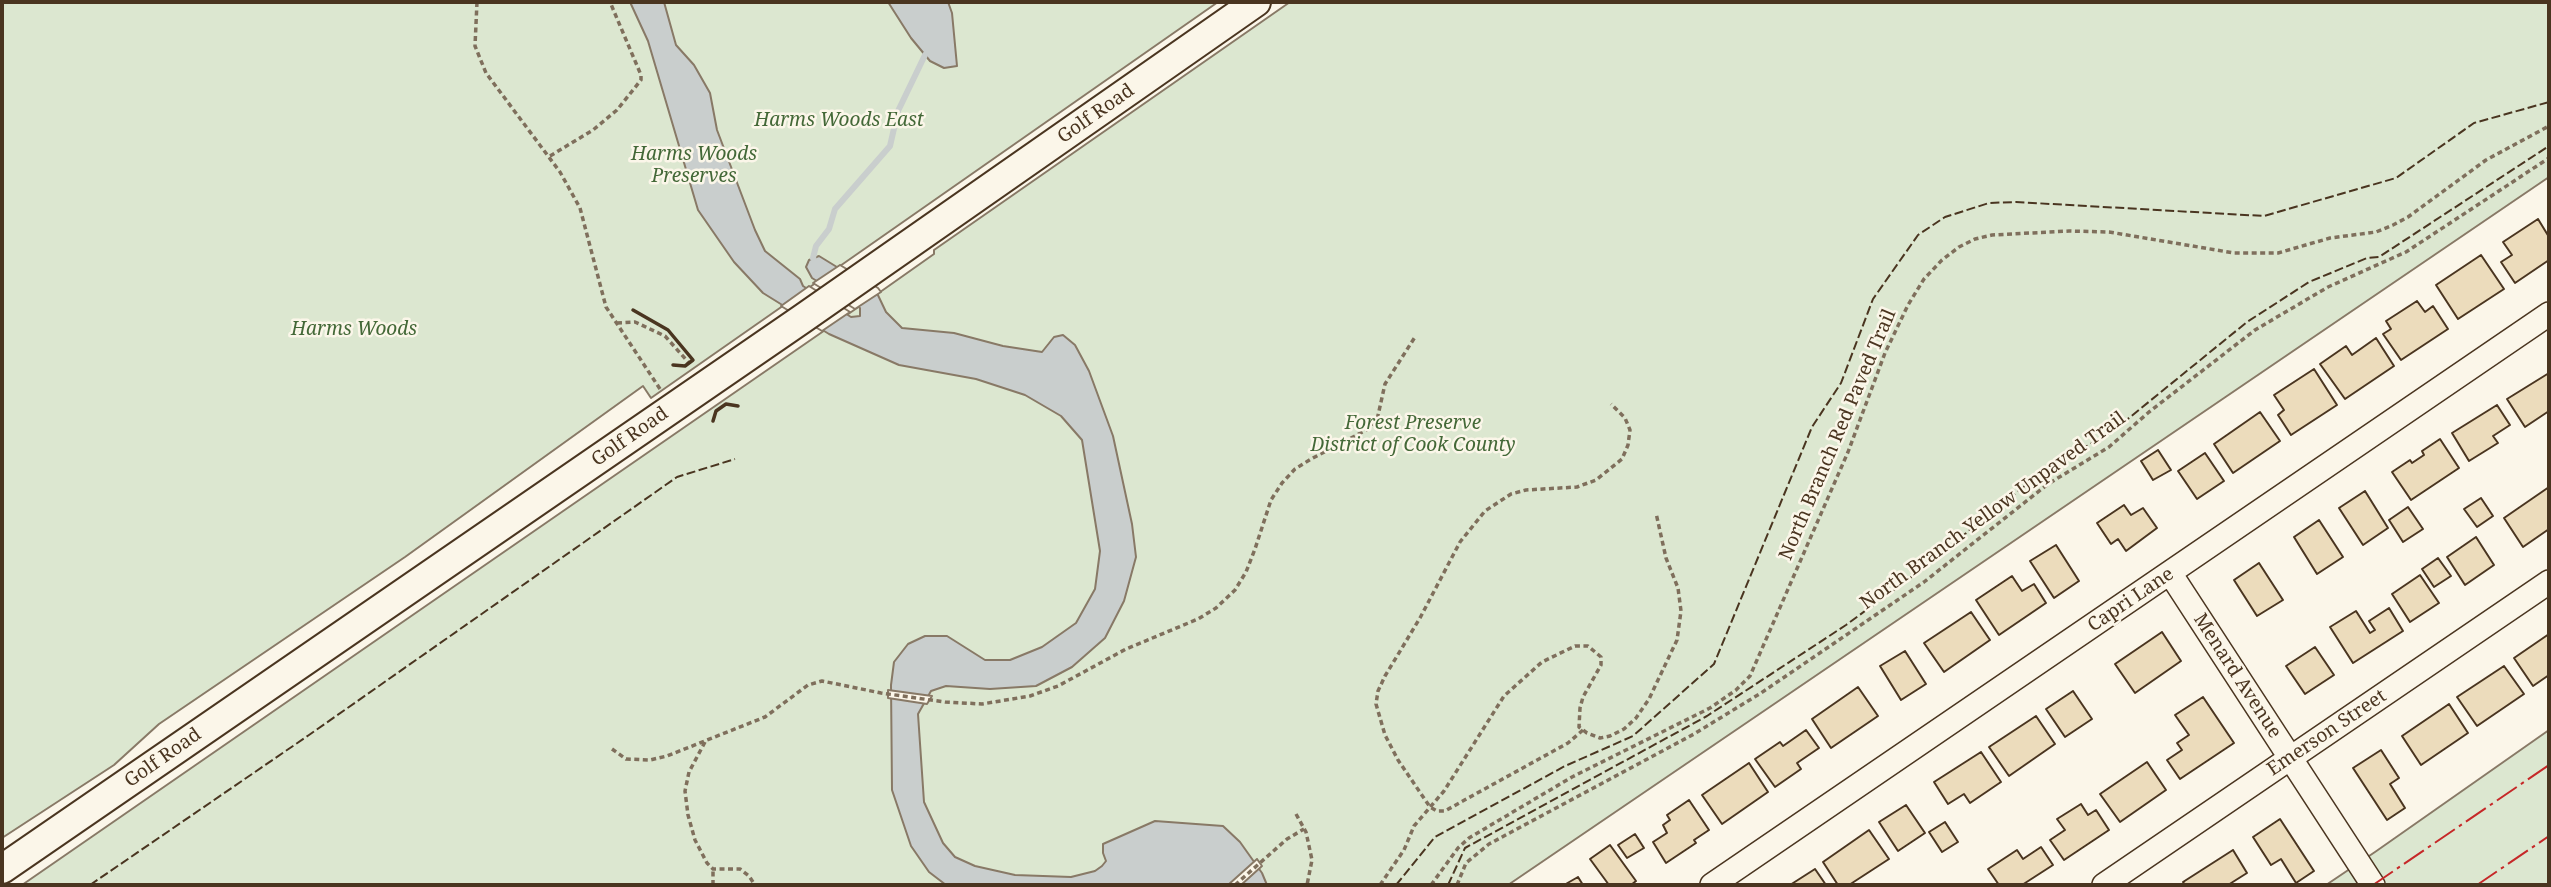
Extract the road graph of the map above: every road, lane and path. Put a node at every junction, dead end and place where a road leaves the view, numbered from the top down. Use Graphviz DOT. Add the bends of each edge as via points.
graph roads {
  1 [pos="477,2"];
  2 [pos="611,2"];
  3 [pos="1256,2"];
  4 [pos="2549,126"];
  5 [pos="549,157"];
  6 [pos="2549,158"];
  7 [pos="2549,314"];
  8 [pos="617,323"];
  9 [pos="1415,337"];
  10 [pos="689,363"];
  11 [pos="1611,404"];
  12 [pos="673,407"];
  13 [pos="1656,513"];
  14 [pos="2171,573"];
  15 [pos="2549,582"];
  16 [pos="1583,730"];
  17 [pos="705,740"];
  18 [pos="612,748"];
  19 [pos="2290,758"];
  20 [pos="1430,807"];
  21 [pos="1296,814"];
  22 [pos="1304,829"];
  23 [pos="2,869"];
  24 [pos="713,869"];
  25 [pos="713,885"];
  26 [pos="755,885"];
  27 [pos="1235,885"];
  28 [pos="1307,885"];
  29 [pos="1380,885"];
  30 [pos="1431,885"];
  31 [pos="1457,885"];
  32 [pos="1712,885"];
  33 [pos="2105,885"];
  34 [pos="2373,885"];
  1 -- 5 [label="path" via="475,46 486,73"];
  2 -- 5 [label="path" via="641,80 617,110"];
  3 -- 12 [label="main road, Golf Road"];
  4 -- 30 [label="path, North Branch Red Paved Trail" via="2486,160 2393,225 2277,253 2234,253 2109,232 2069,230 1992,236 1959,247 1924,279 1908,305 1749,676 1710,708 1572,777 1469,838"];
  5 -- 8 [label="path" via="580,208 606,307"];
  6 -- 31 [label="path, North Branch Yellow Unpaved Trail" via="2406,252 2328,287 2255,330 2109,447 2048,484 1924,582 1694,734 1489,844 1466,863"];
  7 -- 14 [label="street, Capri Lane"];
  8 -- 10 [label="path" via="635,322 665,336"];
  8 -- 12 [label="path"];
  9 -- 17 [label="path" via="1385,384 1372,427 1311,458 1282,483 1271,500 1246,572 1216,608 1030,696 982,704 946,702 822,681 808,685 765,717"];
  11 -- 20 [label="path" via="1630,430 1622,459 1596,480 1577,487 1511,494 1485,511 1460,542 1378,691 1376,704 1385,735"];
  12 -- 23 [label="main road, Golf Road"];
  13 -- 16 [label="path" via="1678,588 1677,640 1636,718 1609,736 1600,738"];
  14 -- 19 [label="street, Menard Avenue"];
  14 -- 32 [label="street, Capri Lane"];
  15 -- 19 [label="street, Emerson Street"];
  16 -- 20 [label="path" via="1568,743 1446,811"];
  16 -- 20 [label="path" via="1579,727 1580,708 1601,657 1588,646 1575,646 1542,662 1504,696"];
  17 -- 18 [label="path" via="650,760 626,760"];
  17 -- 24 [label="path" via="685,791 695,840"];
  19 -- 33 [label="street, Emerson Street"];
  19 -- 34 [label="street, Menard Avenue"];
  20 -- 29 [label="path"];
  21 -- 22 [label="path"];
  22 -- 27 [label="path"];
  22 -- 28 [label="path" via="1312,860"];
  24 -- 25 [label="path"];
  24 -- 26 [label="path" via="740,869"];
}
